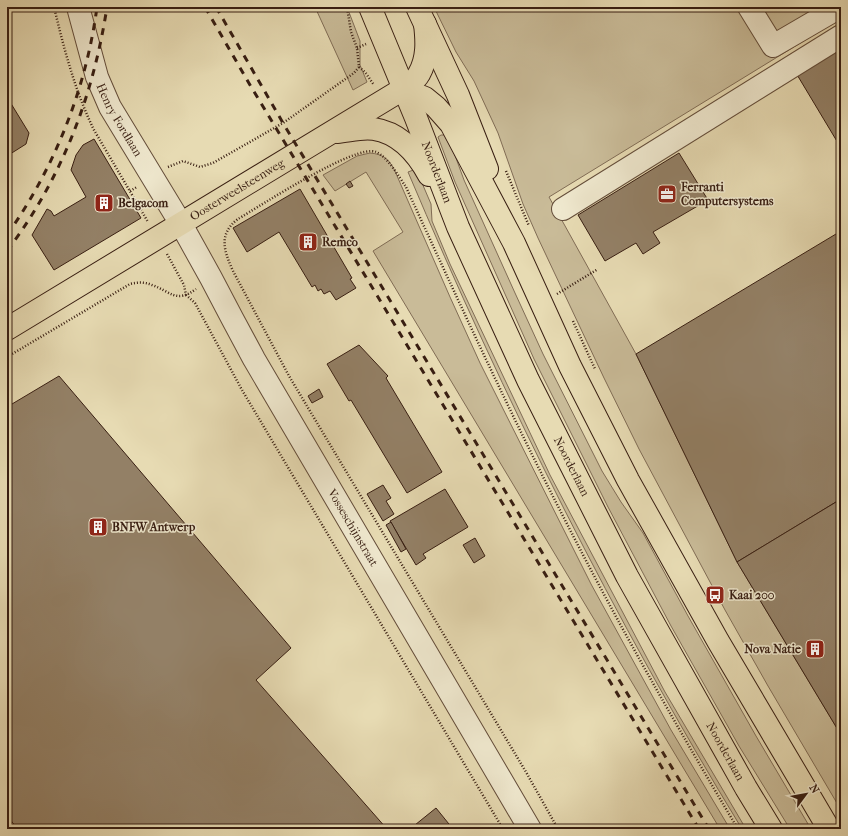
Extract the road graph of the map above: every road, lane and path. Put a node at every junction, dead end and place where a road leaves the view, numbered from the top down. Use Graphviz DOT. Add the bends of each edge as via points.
graph roads {
  1 [pos="78,7"];
  2 [pos="347,7"];
  3 [pos="370,7"];
  4 [pos="749,7"];
  5 [pos="840,7"];
  6 [pos="421,15"];
  7 [pos="841,36"];
  8 [pos="403,89"];
  9 [pos="332,133"];
  10 [pos="504,166"];
  11 [pos="152,178"];
  12 [pos="130,191"];
  13 [pos="563,209"];
  14 [pos="181,224"];
  15 [pos="458,227"];
  16 [pos="522,237"];
  17 [pos="598,269"];
  18 [pos="180,276"];
  19 [pos="186,295"];
  20 [pos="550,297"];
  21 [pos="562,299"];
  22 [pos="572,320"];
  23 [pos="7,329"];
  24 [pos="7,357"];
  25 [pos="598,375"];
  26 [pos="503,829"];
  27 [pos="530,829"];
  28 [pos="558,829"];
  29 [pos="738,829"];
  30 [pos="771,829"];
  31 [pos="829,829"];
  1 -- 11 [label="street, Henry Fordlaan" via="102,89"];
  2 -- 11 [label="path" via="351,32 357,48 359,67 354,73 279,125 213,163 200,167 183,161"];
  3 -- 8 [label="main road, Noorderlaan"];
  4 -- 5 [label="street" via="773,46"];
  6 -- 8 [label="main road, Oosterweelsteenweg" via="427,41 426,59 419,75"];
  6 -- 16 [label="main road"];
  7 -- 13 [label="street"];
  8 -- 9 [label="main road, Oosterweelsteenweg"];
  8 -- 15 [label="main road, Noorderlaan"];
  8 -- 16 [label="main road" via="425,98 451,124"];
  9 -- 14 [label="main road, Oosterweelsteenweg"];
  9 -- 15 [label="main road" via="373,129 398,137 423,163"];
  10 -- 16 [label="path"];
  11 -- 12 [label="path"];
  11 -- 14 [label="street, Henry Fordlaan"];
  14 -- 23 [label="main road, Oosterweelsteenweg"];
  14 -- 27 [label="street, Vosseschijnstraat" via="254,359"];
  15 -- 30 [label="main road, Noorderlaan" via="528,380 627,576"];
  16 -- 20 [label="main road"];
  17 -- 20 [label="path"];
  18 -- 19 [label="path"];
  19 -- 24 [label="path" via="174,296 145,283 130,284"];
  19 -- 26 [label="path" via="195,303 242,390"];
  20 -- 21 [label="path"];
  20 -- 31 [label="main road" via="570,366 628,480"];
  22 -- 25 [label="path"];
  28 -- 29 [label="path" via="289,376 227,256 224,240 231,224 355,154 376,152 387,161 406,187 563,518 626,636"];
}
